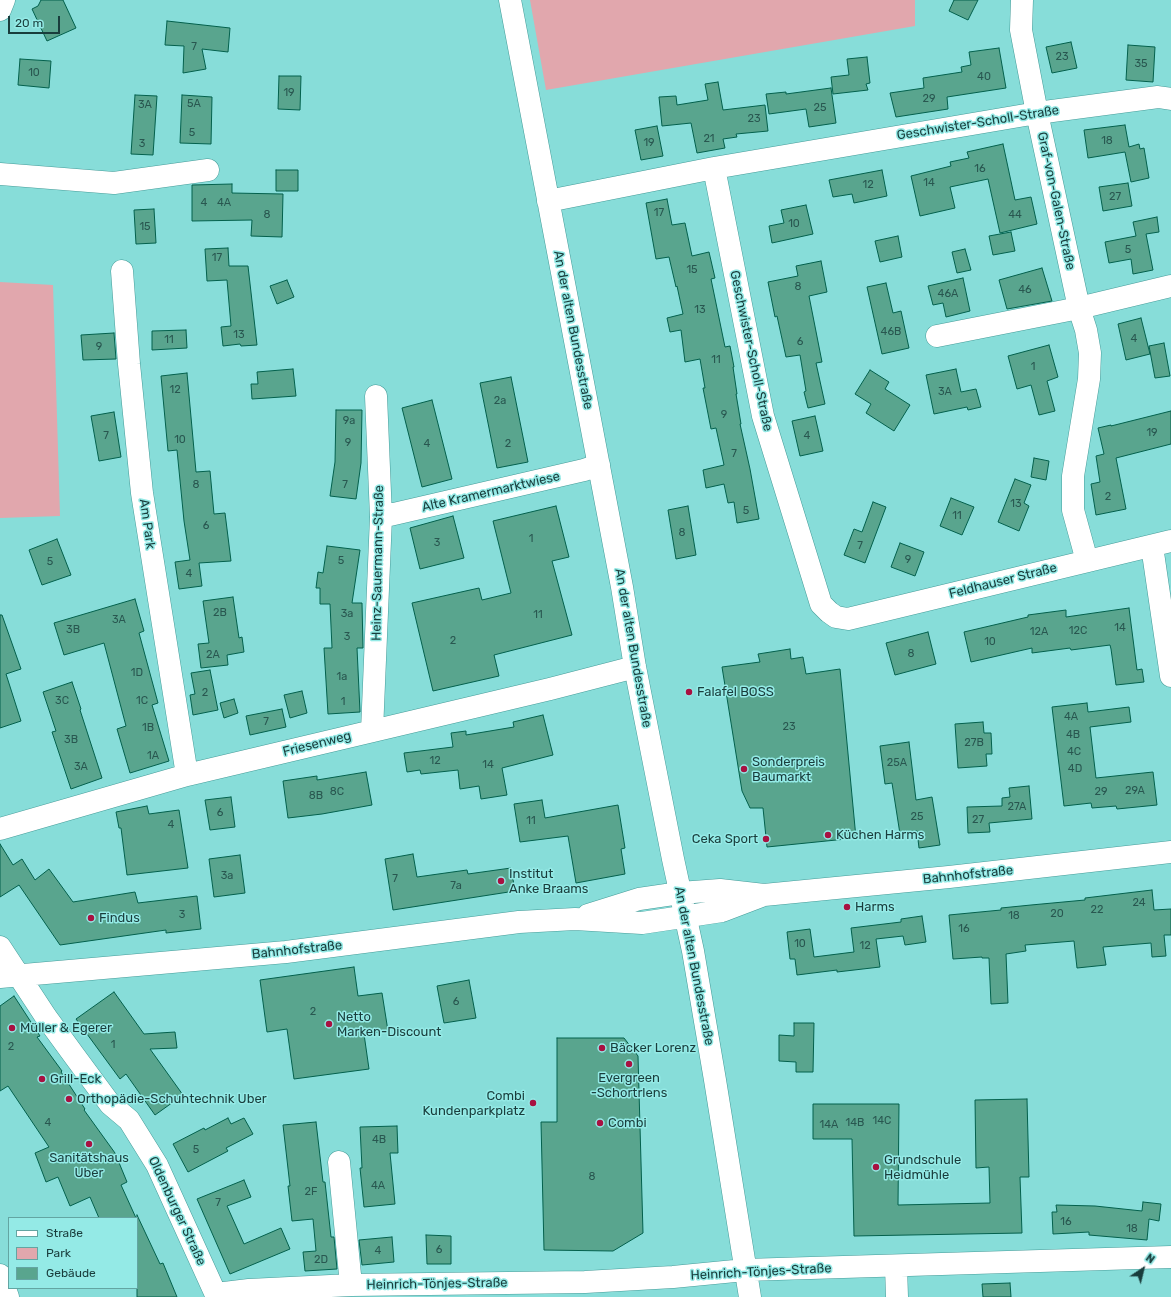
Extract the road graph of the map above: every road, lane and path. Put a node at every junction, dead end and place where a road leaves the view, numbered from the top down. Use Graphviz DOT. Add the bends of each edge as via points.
graph roads {
  1 [pos="4,0"];
  2 [pos="510,0"];
  3 [pos="1022,0"];
  4 [pos="0,10"];
  5 [pos="1171,99"];
  6 [pos="1037,113"];
  7 [pos="714,168"];
  8 [pos="208,170"];
  9 [pos="0,174"];
  10 [pos="548,201"];
  11 [pos="122,271"];
  12 [pos="1171,286"];
  13 [pos="1079,308"];
  14 [pos="937,336"];
  15 [pos="376,396"];
  16 [pos="599,465"];
  17 [pos="381,517"];
  18 [pos="1162,544"];
  19 [pos="1087,561"];
  20 [pos="836,617"];
  21 [pos="635,667"];
  22 [pos="1171,676"];
  23 [pos="372,731"];
  24 [pos="187,776"];
  25 [pos="0,829"];
  26 [pos="1171,852"];
  27 [pos="680,894"];
  28 [pos="764,895"];
  29 [pos="686,917"];
  30 [pos="575,919"];
  31 [pos="0,947"];
  32 [pos="10,976"];
  33 [pos="0,990"];
  34 [pos="339,1162"];
  35 [pos="1171,1257"];
  36 [pos="896,1266"];
  37 [pos="745,1270"];
  38 [pos="0,1275"];
  39 [pos="350,1285"];
  40 [pos="216,1296"];
  41 [pos="8,1297"];
  42 [pos="750,1297"];
  43 [pos="897,1297"];
  1 -- 4 [label="street"];
  2 -- 10 [label="street, An der alten Bundesstraße"];
  3 -- 6 [label="street, Graf-von-Galen-Straße" via="1021,30"];
  5 -- 6 [label="street, Geschwister-Scholl-Straße" via="1158,97"];
  6 -- 7 [label="street, Geschwister-Scholl-Straße"];
  6 -- 13 [label="street, Graf-von-Galen-Straße"];
  7 -- 10 [label="street, Geschwister-Scholl-Straße"];
  7 -- 20 [label="street, Geschwister-Scholl-Straße" via="763,416 822,604"];
  8 -- 9 [label="street" via="114,183"];
  10 -- 16 [label="street, An der alten Bundesstraße"];
  11 -- 24 [label="street, Am Park" via="142,492"];
  12 -- 13 [label="street"];
  13 -- 14 [label="street"];
  13 -- 19 [label="street, Graf-von-Galen-Straße" via="1090,353 1090,373 1073,476 1074,510"];
  15 -- 17 [label="street, Heinz-Sauermann-Straße"];
  16 -- 17 [label="street, Alte Kramermarktwiese"];
  16 -- 21 [label="street, An der alten Bundesstraße"];
  17 -- 23 [label="street, Heinz-Sauermann-Straße"];
  18 -- 19 [label="street, Feldhauser Straße"];
  18 -- 22 [label="street"];
  19 -- 20 [label="street, Feldhauser Straße" via="848,619"];
  21 -- 23 [label="street, Friesenweg"];
  21 -- 27 [label="street, An der alten Bundesstraße"];
  23 -- 24 [label="street, Friesenweg"];
  24 -- 25 [label="street, Friesenweg"];
  26 -- 28 [label="street, Bahnhofstraße"];
  27 -- 28 [label="street, Bahnhofstraße" via="720,890"];
  27 -- 29 [label="street, An der alten Bundesstraße"];
  27 -- 30 [label="street, Bahnhofstraße" via="639,899"];
  28 -- 29 [label="street, Bahnhofstraße" via="722,911"];
  29 -- 30 [label="street, Bahnhofstraße" via="642,923"];
  29 -- 37 [label="street, An der alten Bundesstraße"];
  30 -- 32 [label="street, Bahnhofstraße" via="519,922 286,952"];
  31 -- 32 [label="street, Oldenburger Straße"];
  32 -- 33 [label="street"];
  32 -- 40 [label="street, Oldenburger Straße" via="46,1017 110,1104 129,1120 157,1165"];
  34 -- 39 [label="street, Heinrich-Tönjes-Straße"];
  35 -- 36 [label="street, Heinrich-Tönjes-Straße"];
  36 -- 37 [label="street, Heinrich-Tönjes-Straße"];
  36 -- 43 [label="street"];
  37 -- 39 [label="street, Heinrich-Tönjes-Straße" via="585,1282"];
  37 -- 42 [label="street, An der alten Bundesstraße"];
  38 -- 41 [label="street"];
  39 -- 40 [label="street, Heinrich-Tönjes-Straße" via="249,1290"];
}
